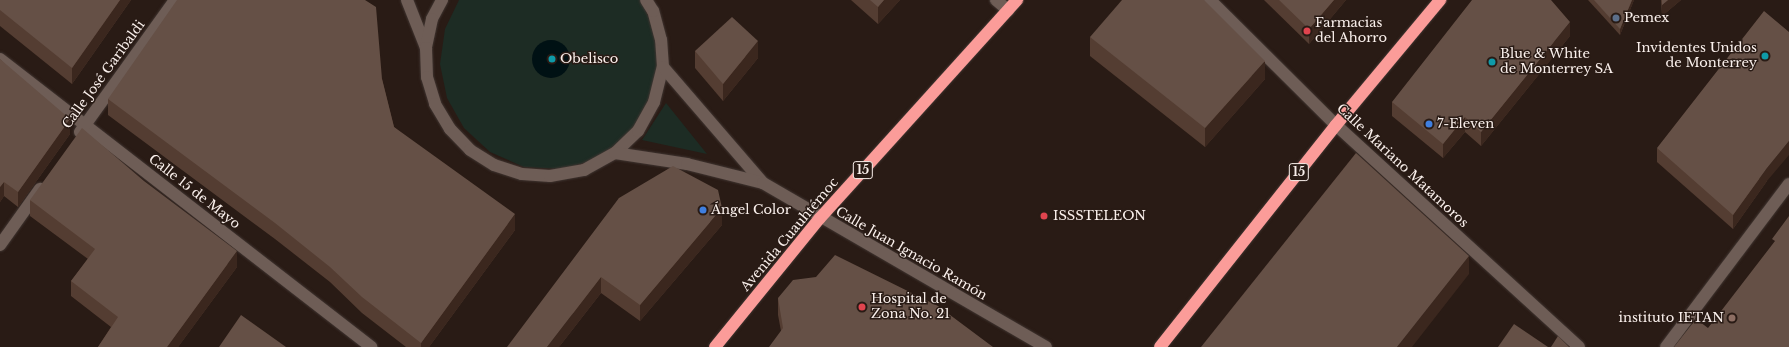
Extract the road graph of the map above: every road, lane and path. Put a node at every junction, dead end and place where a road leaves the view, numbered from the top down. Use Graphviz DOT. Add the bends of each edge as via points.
graph roads {
  1 [pos="175,0"];
  2 [pos="408,0"];
  3 [pos="442,0"];
  4 [pos="646,0"];
  5 [pos="996,0"];
  6 [pos="1018,0"];
  7 [pos="1210,0"];
  8 [pos="1440,0"];
  9 [pos="1008,10"];
  10 [pos="426,48"];
  11 [pos="0,59"];
  12 [pos="663,67"];
  13 [pos="1336,125"];
  14 [pos="84,126"];
  15 [pos="71,145"];
  16 [pos="615,153"];
  17 [pos="49,176"];
  18 [pos="763,184"];
  19 [pos="1789,184"];
  20 [pos="820,218"];
  21 [pos="0,245"];
  22 [pos="371,347"];
  23 [pos="715,347"];
  24 [pos="1046,347"];
  25 [pos="1160,347"];
  26 [pos="1579,347"];
  27 [pos="1666,347"];
  1 -- 14 [label="street, Calle José Garibaldi"];
  2 -- 10 [label="street"];
  3 -- 10 [label="street" via="432,18"];
  4 -- 12 [label="street" via="653,11 661,40"];
  5 -- 9 [label="street"];
  6 -- 9 [label="highway, Avenida Cuauhtémoc / 15"];
  7 -- 13 [label="street, Calle Mariano Matamoros"];
  8 -- 13 [label="highway, 15"];
  9 -- 20 [label="highway, Avenida Cuauhtémoc / 15"];
  10 -- 16 [label="street" via="427,77 435,104 450,129 470,150 494,165 522,174 550,176 584,170"];
  11 -- 14 [label="street, Calle 15 de Mayo"];
  12 -- 16 [label="street" via="654,102 638,131"];
  12 -- 18 [label="street, Calle Juan Ignacio Ramón"];
  13 -- 25 [label="highway, 15"];
  13 -- 26 [label="street, Calle Mariano Matamoros"];
  14 -- 15 [label="street, Calle José Garibaldi"];
  14 -- 22 [label="street, Calle 15 de Mayo"];
  16 -- 18 [label="street, Calle Juan Ignacio Ramón" via="687,164"];
  17 -- 21 [label="street"];
  18 -- 20 [label="street, Calle Juan Ignacio Ramón"];
  19 -- 27 [label="street"];
  20 -- 23 [label="highway, Avenida Cuauhtémoc / 15"];
  20 -- 24 [label="street, Calle Juan Ignacio Ramón"];
}
